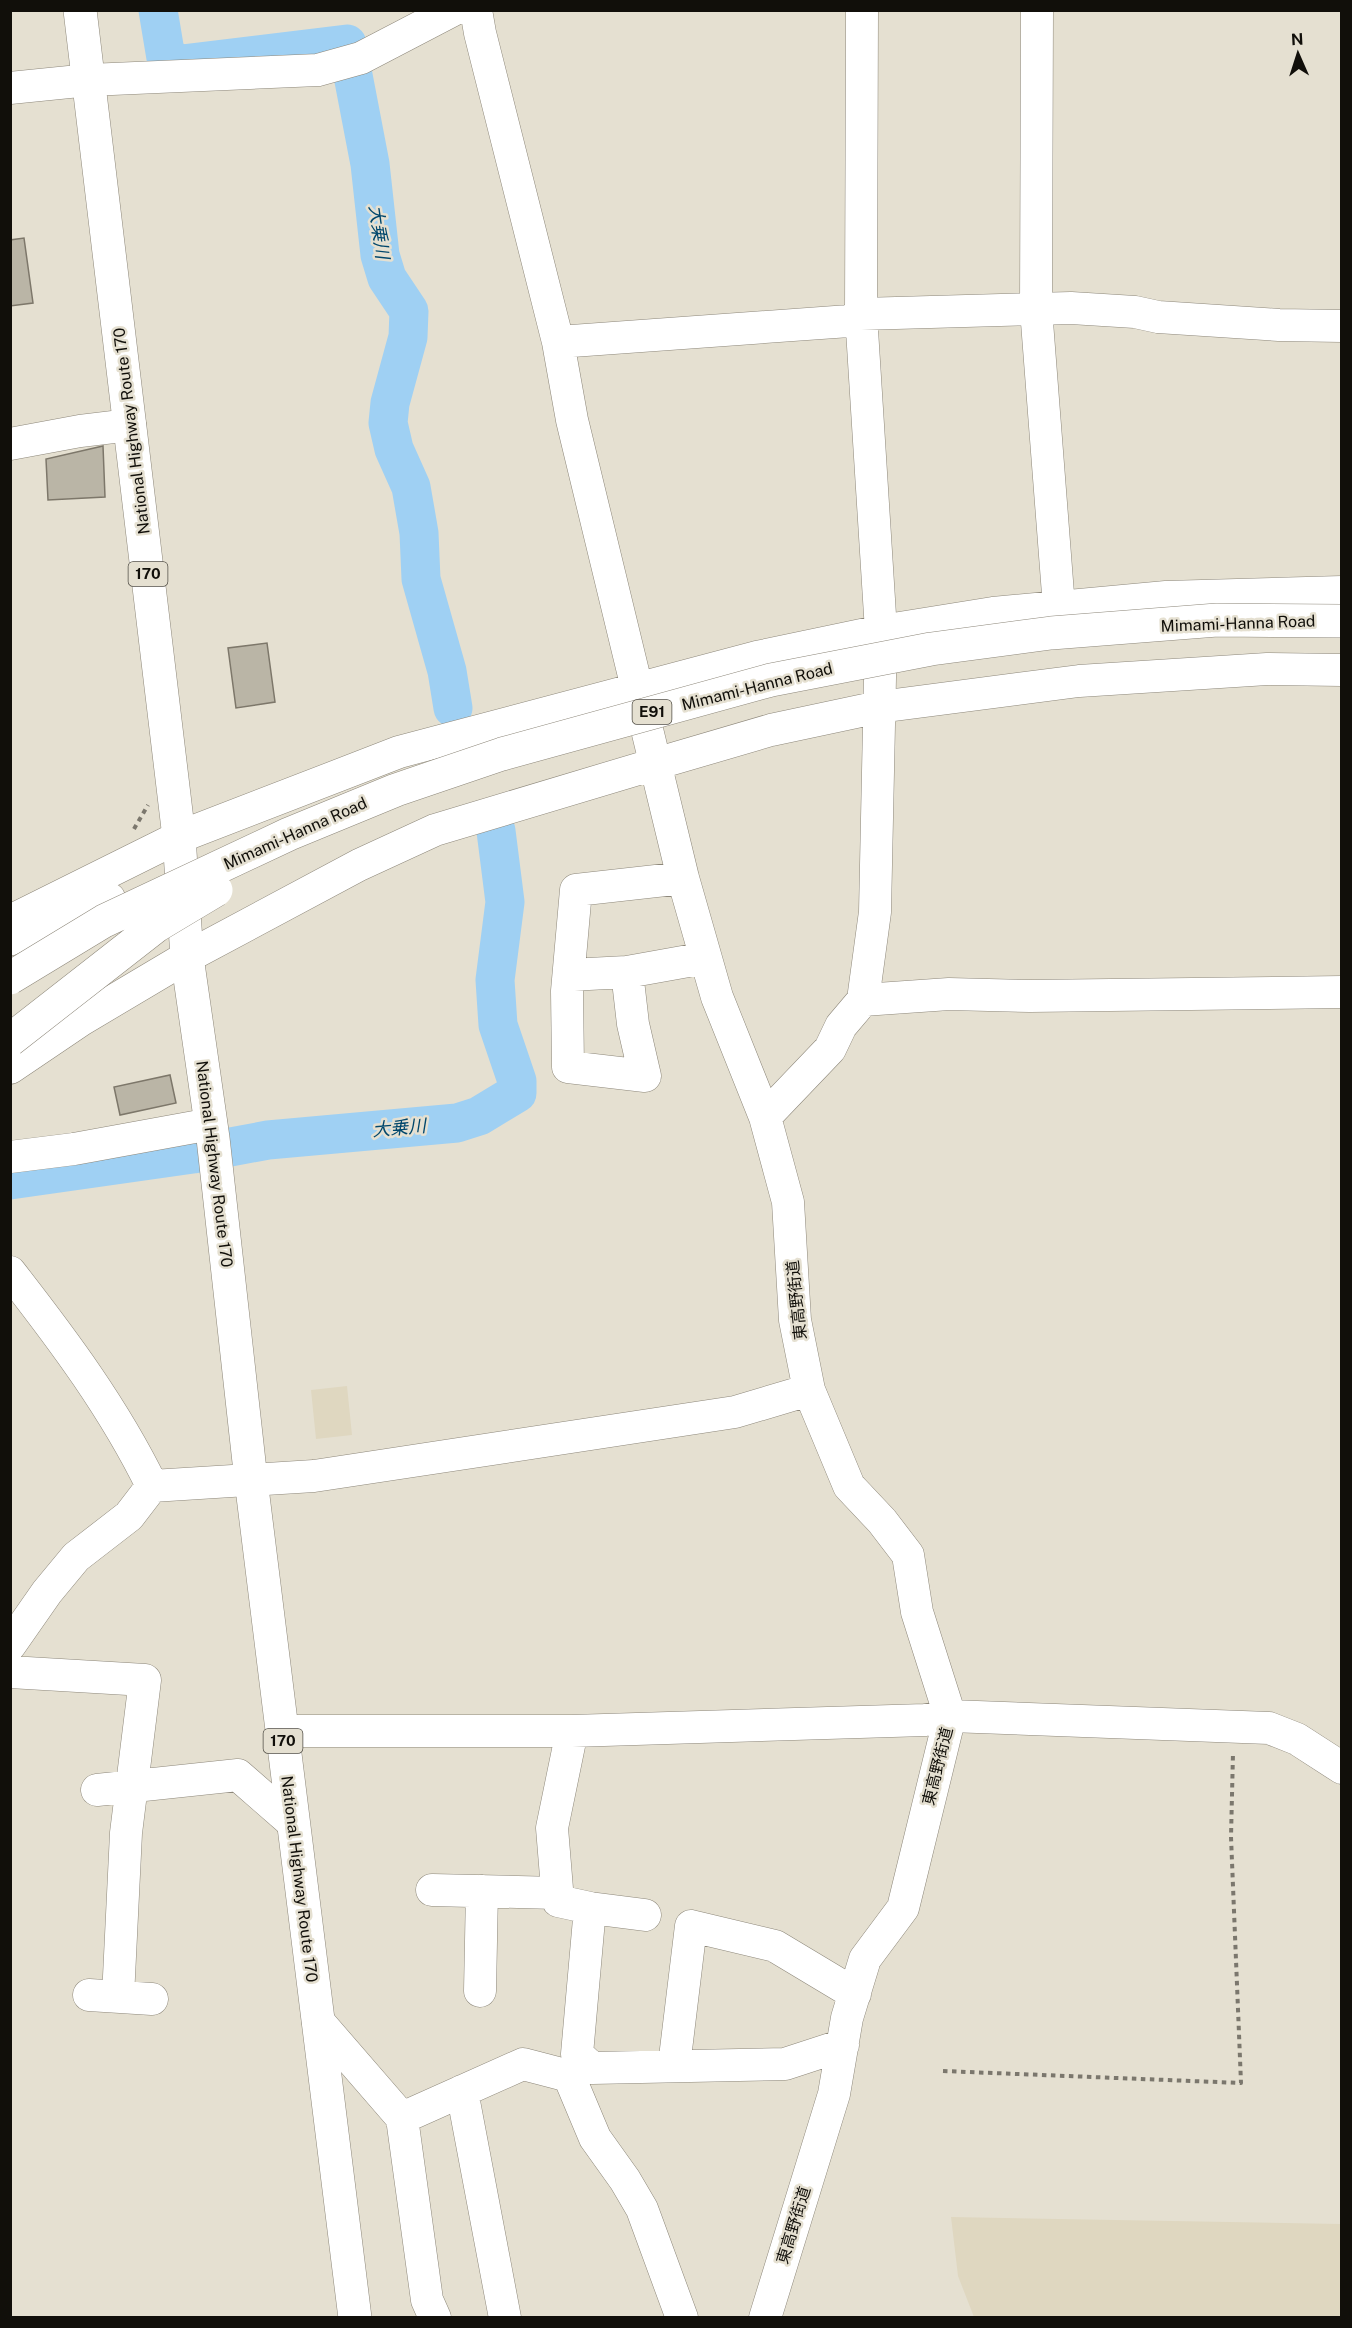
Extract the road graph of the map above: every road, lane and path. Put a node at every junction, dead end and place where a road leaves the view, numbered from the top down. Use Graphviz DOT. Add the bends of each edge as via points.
graph roads {
  1 [pos="80,10"];
  2 [pos="453,10"];
  3 [pos="476,10"];
  4 [pos="862,10"];
  5 [pos="1037,10"];
  6 [pos="406,23"];
  7 [pos="89,80"];
  8 [pos="10,88"];
  9 [pos="1036,309"];
  10 [pos="861,314"];
  11 [pos="1341,326"];
  12 [pos="558,342"];
  13 [pos="130,425"];
  14 [pos="10,444"];
  15 [pos="1341,592"];
  16 [pos="1059,607"];
  17 [pos="1341,607"];
  18 [pos="1341,621"];
  19 [pos="881,631"];
  20 [pos="1341,670"];
  21 [pos="637,690"];
  22 [pos="879,707"];
  23 [pos="502,754"];
  24 [pos="655,764"];
  25 [pos="179,837"];
  26 [pos="682,878"];
  27 [pos="109,899"];
  28 [pos="10,921"];
  29 [pos="10,939"];
  30 [pos="187,957"];
  31 [pos="705,958"];
  32 [pos="10,960"];
  33 [pos="627,972"];
  34 [pos="569,975"];
  35 [pos="10,978"];
  36 [pos="1341,992"];
  37 [pos="863,1000"];
  38 [pos="10,1040"];
  39 [pos="10,1068"];
  40 [pos="765,1117"];
  41 [pos="214,1142"];
  42 [pos="10,1157"];
  43 [pos="10,1272"];
  44 [pos="809,1389"];
  45 [pos="251,1480"];
  46 [pos="152,1486"];
  47 [pos="10,1645"];
  48 [pos="10,1672"];
  49 [pos="950,1716"];
  50 [pos="1234,1726"];
  51 [pos="282,1731"];
  52 [pos="572,1731"];
  53 [pos="1341,1768"];
  54 [pos="132,1787"];
  55 [pos="97,1790"];
  56 [pos="293,1823"];
  57 [pos="432,1890"];
  58 [pos="482,1891"];
  59 [pos="557,1893"];
  60 [pos="590,1908"];
  61 [pos="645,1915"];
  62 [pos="480,1991"];
  63 [pos="855,1994"];
  64 [pos="152,1999"];
  65 [pos="318,2021"];
  66 [pos="843,2045"];
  67 [pos="674,2066"];
  68 [pos="943,2071"];
  69 [pos="462,2091"];
  70 [pos="402,2118"];
  71 [pos="355,2318"];
  72 [pos="435,2318"];
  73 [pos="505,2318"];
  74 [pos="682,2318"];
  75 [pos="765,2318"];
  1 -- 7 [label="highway, National Highway Route 170 / 170"];
  2 -- 6 [label="street"];
  3 -- 12 [label="street, 東高野街道"];
  4 -- 10 [label="street"];
  5 -- 9 [label="street"];
  6 -- 7 [label="street" via="351,61 318,70"];
  7 -- 8 [label="street"];
  7 -- 13 [label="highway, National Highway Route 170 / 170"];
  9 -- 10 [label="street"];
  9 -- 11 [label="street"];
  9 -- 16 [label="street"];
  10 -- 12 [label="street" via="849,321"];
  10 -- 19 [label="street"];
  12 -- 21 [label="street, 東高野街道" via="572,420"];
  13 -- 14 [label="street"];
  13 -- 25 [label="highway, National Highway Route 170 / 170"];
  15 -- 16 [label="street" via="1166,597"];
  16 -- 19 [label="street"];
  17 -- 27 [label="highway, Mimami-Hanna Road / E91" via="1217,607 1058,621 932,635 763,666 452,753 283,813"];
  18 -- 23 [label="highway, Mimami-Hanna Road / E91, bridge" via="1217,620 1051,633 931,649 771,680"];
  19 -- 21 [label="street" via="757,657"];
  19 -- 22 [label="street"];
  20 -- 22 [label="street" via="1266,669 1080,681"];
  21 -- 24 [label="street, 東高野街道"];
  21 -- 25 [label="street" via="399,752"];
  22 -- 24 [label="street" via="771,730"];
  22 -- 37 [label="street" via="875,912"];
  23 -- 35 [label="highway, Mimami-Hanna Road / E91, bridge" via="396,790 289,834 104,921"];
  23 -- 38 [label="highway, bridge" via="297,848 189,904"];
  24 -- 26 [label="street, 東高野街道"];
  24 -- 30 [label="street" via="435,830 359,865"];
  25 -- 28 [label="street"];
  25 -- 30 [label="highway, National Highway Route 170 / 170"];
  26 -- 31 [label="street, 東高野街道"];
  26 -- 34 [label="street" via="576,890"];
  27 -- 29 [label="highway"];
  27 -- 32 [label="highway, Mimami-Hanna Road / E91"];
  30 -- 39 [label="street"];
  30 -- 41 [label="highway, National Highway Route 170 / 170"];
  31 -- 33 [label="street"];
  31 -- 40 [label="street, 東高野街道"];
  33 -- 34 [label="street"];
  33 -- 34 [label="street" via="645,1076 568,1067"];
  36 -- 37 [label="street" via="949,994"];
  37 -- 40 [label="street" via="841,1026 830,1049"];
  40 -- 44 [label="street, 東高野街道" via="788,1203 795,1320"];
  41 -- 42 [label="street" via="74,1149"];
  41 -- 45 [label="highway, National Highway Route 170 / 170"];
  43 -- 46 [label="street" via="82,1367 131,1444"];
  44 -- 45 [label="street" via="735,1412 314,1476"];
  44 -- 49 [label="street, 東高野街道" via="849,1486 908,1555 917,1612"];
  45 -- 46 [label="street"];
  45 -- 51 [label="highway, National Highway Route 170 / 170"];
  46 -- 47 [label="street" via="129,1516 76,1557"];
  48 -- 54 [label="street" via="145,1680"];
  49 -- 50 [label="street"];
  49 -- 52 [label="street" via="925,1720"];
  49 -- 63 [label="street, 東高野街道" via="903,1908 866,1959"];
  50 -- 53 [label="street" via="1269,1728 1297,1739"];
  50 -- 68 [label="path" via="1231,1837 1241,2083"];
  51 -- 52 [label="street"];
  51 -- 56 [label="highway, National Highway Route 170 / 170"];
  52 -- 59 [label="street" via="552,1828"];
  54 -- 55 [label="street"];
  54 -- 56 [label="street" via="238,1775"];
  54 -- 64 [label="street" via="104,1996"];
  56 -- 65 [label="highway, National Highway Route 170 / 170"];
  57 -- 58 [label="street"];
  58 -- 59 [label="street"];
  58 -- 62 [label="street"];
  59 -- 60 [label="street" via="558,1901"];
  60 -- 61 [label="street"];
  60 -- 67 [label="street" via="577,2054 592,2067"];
  63 -- 66 [label="street, 東高野街道"];
  63 -- 67 [label="street" via="775,1946 691,1926"];
  65 -- 70 [label="street"];
  65 -- 71 [label="highway, National Highway Route 170 / 170"];
  66 -- 67 [label="street" via="785,2064"];
  66 -- 75 [label="street, 東高野街道" via="834,2094"];
  69 -- 70 [label="street"];
  69 -- 73 [label="street"];
  69 -- 74 [label="street" via="523,2064 568,2076 595,2138 642,2209"];
  70 -- 72 [label="street" via="427,2300"];
}
